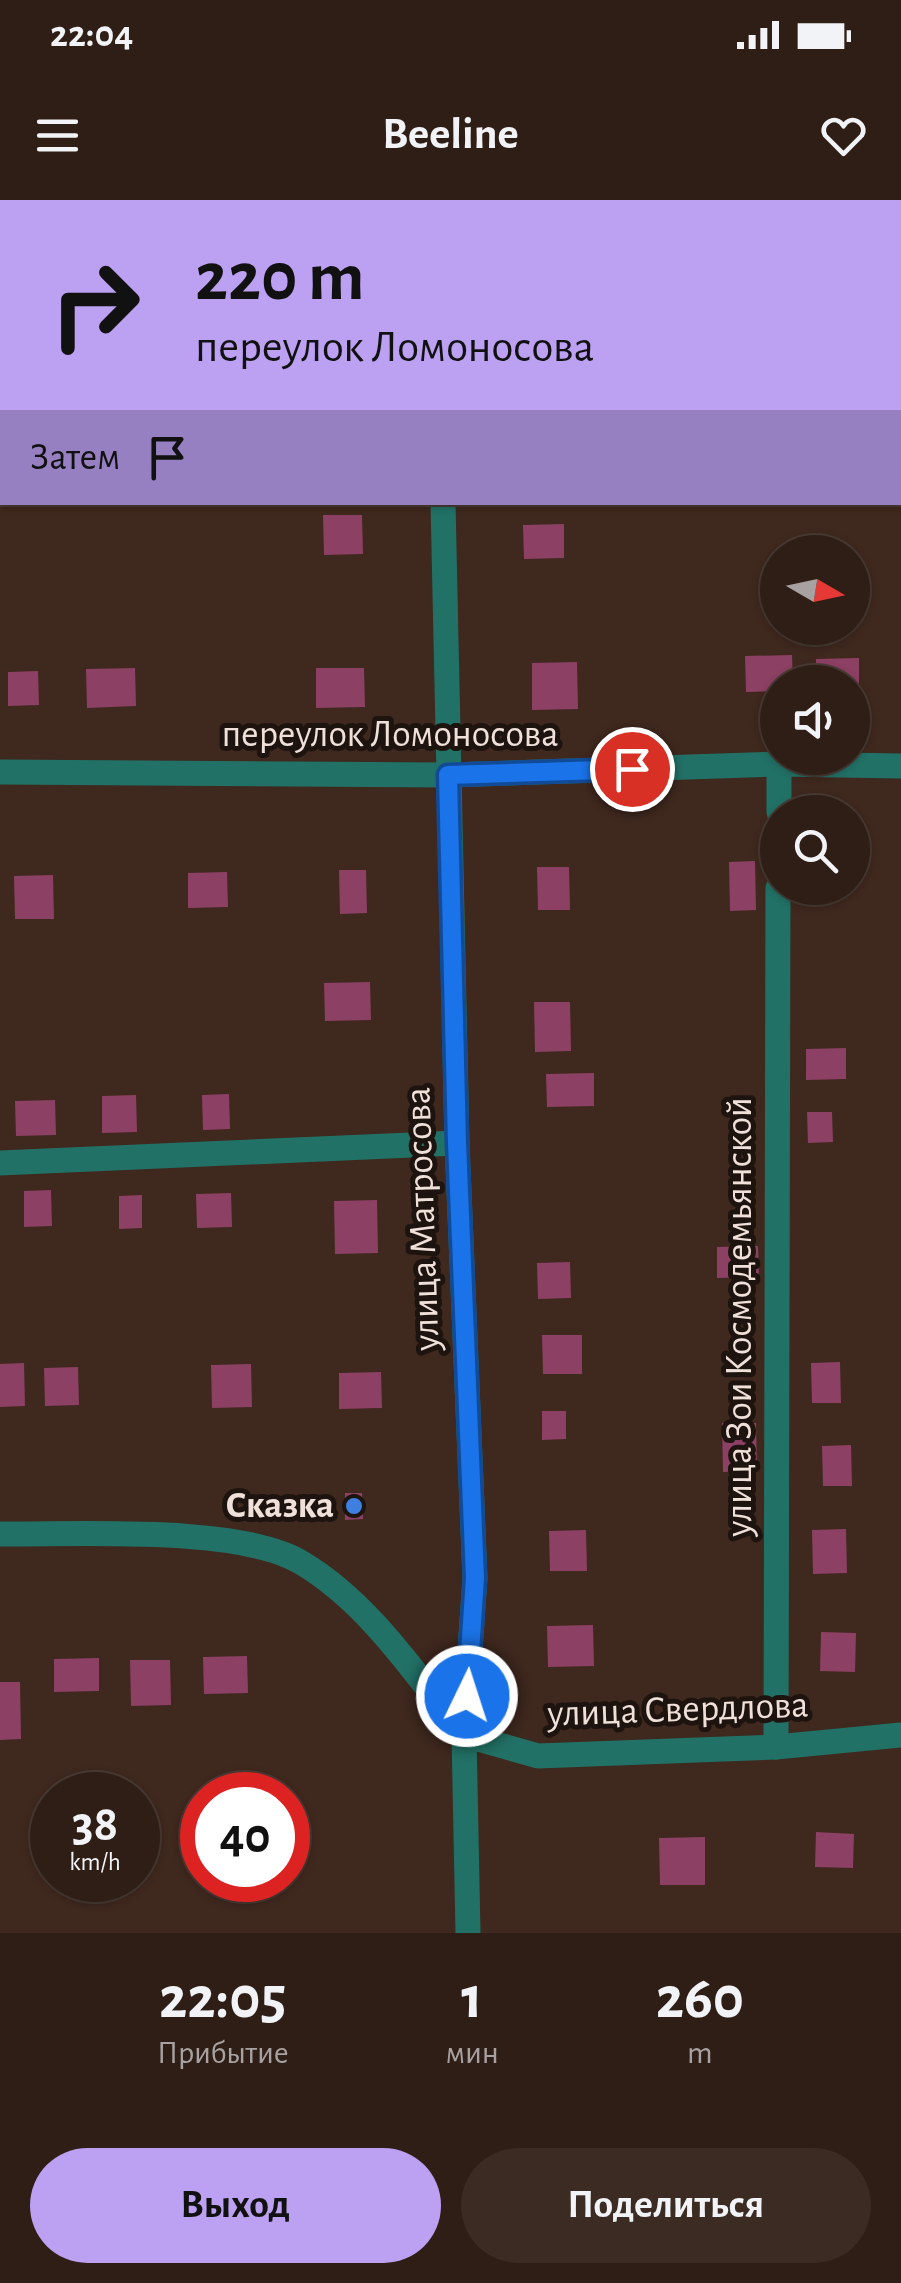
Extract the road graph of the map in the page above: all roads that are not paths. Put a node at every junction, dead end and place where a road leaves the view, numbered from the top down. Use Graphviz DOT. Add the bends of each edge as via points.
graph roads {
  1 [pos="443,505"];
  2 [pos="760,765"];
  3 [pos="870,765"];
  4 [pos="901,766"];
  5 [pos="0,772"];
  6 [pos="448,775"];
  7 [pos="778,905"];
  8 [pos="457,1143"];
  9 [pos="0,1163"];
  10 [pos="0,1534"];
  11 [pos="464,1734"];
  12 [pos="901,1735"];
  13 [pos="776,1747"];
  14 [pos="468,1933"];
  1 -- 6 [label="street, улица Матросова"];
  2 -- 6 [label="street, переулок Ломоносова"];
  3 -- 4 [label="street, переулок Ломоносова"];
  5 -- 6 [label="street, переулок Ломоносова"];
  6 -- 8 [label="street, улица Матросова"];
  7 -- 13 [label="street, улица Зои Космодемьянской"];
  8 -- 9 [label="street"];
  8 -- 11 [label="street, улица Матросова" via="475,1578"];
  10 -- 11 [label="street" via="209,1539 258,1544 301,1562 383,1634"];
  11 -- 13 [label="street, улица Свердлова" via="538,1756"];
  11 -- 14 [label="street, улица Матросова"];
  12 -- 13 [label="street, улица Свердлова"];
}
